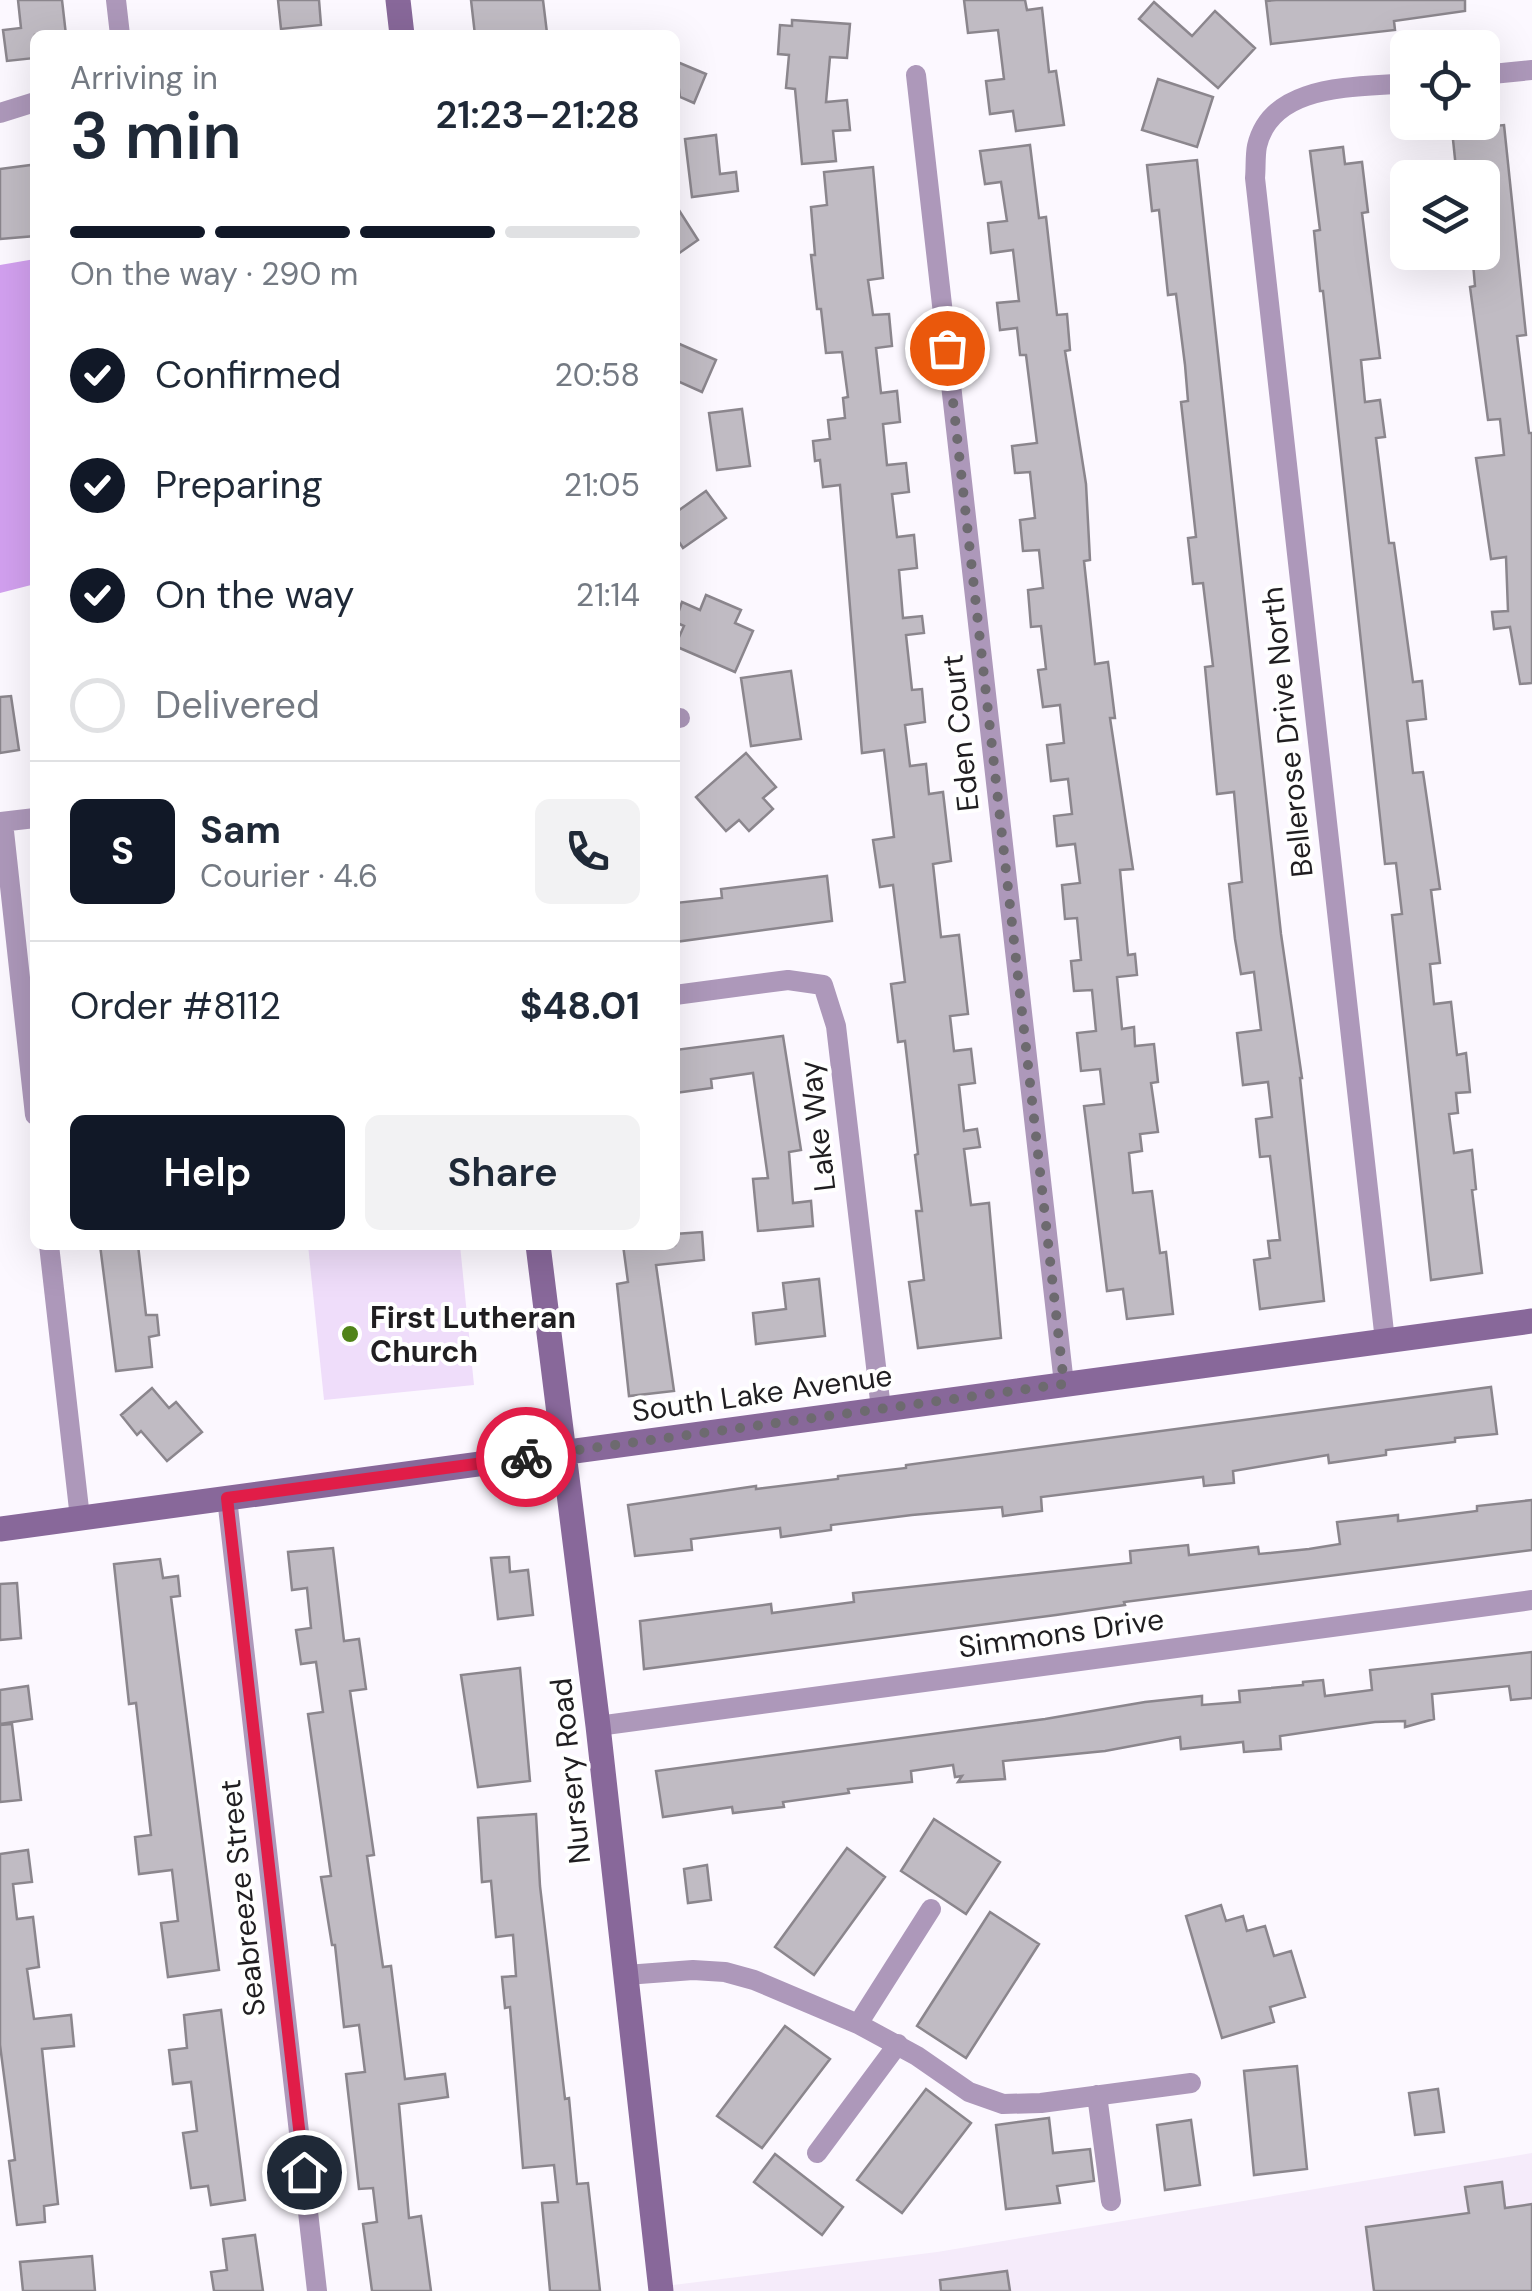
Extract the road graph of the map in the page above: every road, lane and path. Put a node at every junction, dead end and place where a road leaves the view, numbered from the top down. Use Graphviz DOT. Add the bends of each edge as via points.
graph roads {
  1 [pos="116,0"];
  2 [pos="398,0"];
  3 [pos="119,30"];
  4 [pos="401,30"];
  5 [pos="1532,70"];
  6 [pos="1500,73"];
  7 [pos="916,75"];
  8 [pos="1390,84"];
  9 [pos="30,104"];
  10 [pos="0,113"];
  11 [pos="30,819"];
  12 [pos="1,822"];
  13 [pos="680,994"];
  14 [pos="30,1072"];
  15 [pos="51,1250"];
  16 [pos="539,1250"];
  17 [pos="1532,1321"];
  18 [pos="1385,1341"];
  19 [pos="1064,1384"];
  20 [pos="881,1409"];
  21 [pos="562,1452"];
  22 [pos="227,1498"];
  23 [pos="80,1518"];
  24 [pos="0,1529"];
  25 [pos="1532,1600"];
  26 [pos="598,1726"];
  27 [pos="932,1909"];
  28 [pos="626,1976"];
  29 [pos="858,2024"];
  30 [pos="898,2044"];
  31 [pos="1192,2082"];
  32 [pos="1097,2095"];
  33 [pos="817,2153"];
  34 [pos="1111,2201"];
  35 [pos="317,2291"];
  36 [pos="661,2291"];
  1 -- 3 [label="street"];
  2 -- 4 [label="street"];
  5 -- 6 [label="street"];
  7 -- 19 [label="street, Eden Court"];
  8 -- 18 [label="street, Bellerose Drive North" via="1316,92 1290,102 1269,119 1257,145 1255,178"];
  9 -- 10 [label="street"];
  11 -- 12 [label="street"];
  12 -- 14 [label="street"];
  13 -- 20 [label="street, Lake Way" via="788,980 823,985 836,1026"];
  15 -- 23 [label="street"];
  16 -- 21 [label="street, Nursery Road"];
  17 -- 18 [label="street, South Lake Avenue"];
  18 -- 19 [label="street, South Lake Avenue"];
  19 -- 20 [label="street, South Lake Avenue"];
  20 -- 21 [label="street, South Lake Avenue"];
  21 -- 22 [label="street, South Lake Avenue"];
  21 -- 26 [label="street, Nursery Road"];
  22 -- 23 [label="street, South Lake Avenue"];
  22 -- 35 [label="street, Seabreeze Street"];
  23 -- 24 [label="street, South Lake Avenue"];
  25 -- 26 [label="street, Simmons Drive"];
  26 -- 28 [label="street, Nursery Road"];
  27 -- 29 [label="street"];
  28 -- 29 [label="street" via="725,1972"];
  28 -- 36 [label="street, Nursery Road"];
  29 -- 30 [label="street"];
  30 -- 32 [label="street" via="968,2092 1003,2104"];
  30 -- 33 [label="street"];
  31 -- 32 [label="street"];
  32 -- 34 [label="street"];
}
